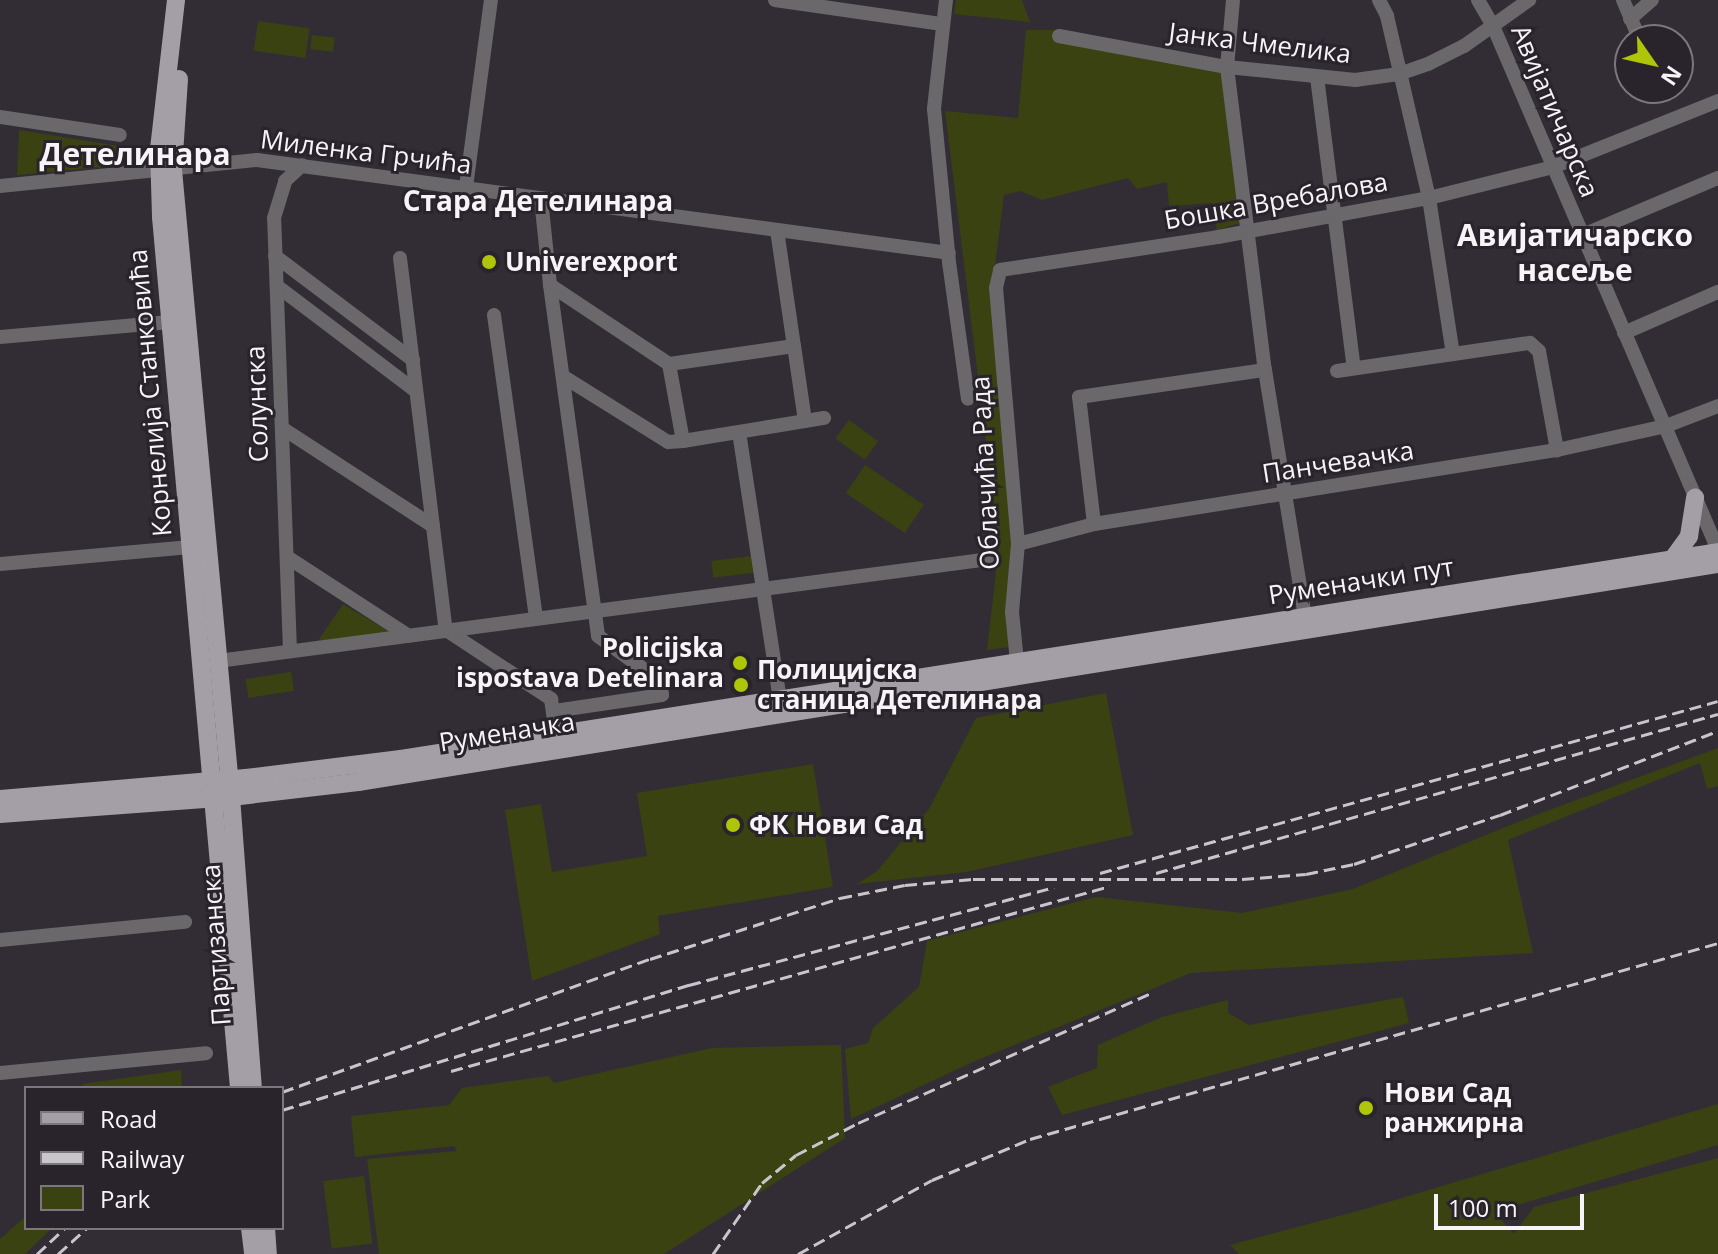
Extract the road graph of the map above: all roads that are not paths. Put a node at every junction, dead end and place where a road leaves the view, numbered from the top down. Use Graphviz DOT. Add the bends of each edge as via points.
graph roads {
  1 [pos="176,0"];
  2 [pos="188,0"];
  3 [pos="491,0"];
  4 [pos="775,0"];
  5 [pos="946,0"];
  6 [pos="1233,0"];
  7 [pos="1379,0"];
  8 [pos="1478,0"];
  9 [pos="1529,0"];
  10 [pos="1623,0"];
  11 [pos="1652,0"];
  12 [pos="1630,19"];
  13 [pos="942,24"];
  14 [pos="1632,24"];
  15 [pos="1493,26"];
  16 [pos="1059,36"];
  17 [pos="1227,67"];
  18 [pos="1399,74"];
  19 [pos="1317,77"];
  20 [pos="1718,101"];
  21 [pos="0,117"];
  22 [pos="120,135"];
  23 [pos="302,165"];
  24 [pos="1553,167"];
  25 [pos="165,171"];
  26 [pos="1718,178"];
  27 [pos="0,186"];
  28 [pos="466,187"];
  29 [pos="1429,198"];
  30 [pos="541,199"];
  31 [pos="1335,217"];
  32 [pos="777,230"];
  33 [pos="1247,230"];
  34 [pos="1583,235"];
  35 [pos="949,253"];
  36 [pos="275,256"];
  37 [pos="400,258"];
  38 [pos="1004,268"];
  39 [pos="550,285"];
  40 [pos="277,286"];
  41 [pos="1718,292"];
  42 [pos="494,315"];
  43 [pos="170,322"];
  44 [pos="1624,333"];
  45 [pos="0,337"];
  46 [pos="794,346"];
  47 [pos="1453,354"];
  48 [pos="413,360"];
  49 [pos="669,364"];
  50 [pos="1354,368"];
  51 [pos="1265,370"];
  52 [pos="1337,371"];
  53 [pos="564,377"];
  54 [pos="416,391"];
  55 [pos="968,399"];
  56 [pos="1718,406"];
  57 [pos="824,418"];
  58 [pos="805,421"];
  59 [pos="1666,426"];
  60 [pos="739,432"];
  61 [pos="282,435"];
  62 [pos="683,441"];
  63 [pos="1557,450"];
  64 [pos="1284,495"];
  65 [pos="1695,497"];
  66 [pos="1094,524"];
  67 [pos="433,526"];
  68 [pos="1018,544"];
  69 [pos="190,547"];
  70 [pos="1717,556"];
  71 [pos="287,557"];
  72 [pos="1674,557"];
  73 [pos="990,559"];
  74 [pos="0,564"];
  75 [pos="763,587"];
  76 [pos="594,610"];
  77 [pos="1305,617"];
  78 [pos="536,618"];
  79 [pos="446,630"];
  80 [pos="409,636"];
  81 [pos="290,651"];
  82 [pos="218,661"];
  83 [pos="1018,669"];
  84 [pos="780,699"];
  85 [pos="553,711"];
  86 [pos="556,736"];
  87 [pos="221,789"];
  88 [pos="0,799"];
  89 [pos="0,814"];
  90 [pos="185,922"];
  91 [pos="0,940"];
  92 [pos="206,1053"];
  93 [pos="0,1073"];
  94 [pos="239,1086"];
  95 [pos="253,1086"];
  96 [pos="250,1230"];
  97 [pos="266,1230"];
  98 [pos="253,1254"];
  99 [pos="268,1254"];
  1 -- 25 [label="main road, Корнелија Станковића"];
  2 -- 25 [label="main road, Корнелија Станковића"];
  3 -- 28 [label="street"];
  4 -- 13 [label="street"];
  5 -- 13 [label="street, Облачића Рада"];
  6 -- 17 [label="street"];
  7 -- 18 [label="street"];
  8 -- 15 [label="street, Авијатичарска"];
  9 -- 15 [label="street, Јанка Чмелика"];
  10 -- 12 [label="street"];
  11 -- 12 [label="street"];
  12 -- 14 [label="street"];
  13 -- 35 [label="street, Облачића Рада" via="934,109"];
  15 -- 18 [label="street, Јанка Чмелика" via="1464,46"];
  15 -- 24 [label="street, Авијатичарска"];
  16 -- 17 [label="street, Јанка Чмелика"];
  17 -- 19 [label="street, Јанка Чмелика"];
  17 -- 33 [label="street"];
  18 -- 19 [label="street, Јанка Чмелика" via="1355,80"];
  18 -- 29 [label="street"];
  19 -- 31 [label="street"];
  20 -- 24 [label="street, Бошка Вребалова"];
  21 -- 22 [label="street"];
  23 -- 25 [label="street, Миленка Грчића" via="257,160"];
  23 -- 28 [label="street, Миленка Грчића"];
  23 -- 36 [label="street, Солунска" via="285,181 278,198"];
  24 -- 29 [label="street, Бошка Вребалова"];
  24 -- 34 [label="street, Авијатичарска"];
  25 -- 27 [label="street, Миленка Грчића"];
  25 -- 43 [label="main road, Корнелија Станковића"];
  25 -- 82 [label="main road, Корнелија Станковића"];
  26 -- 34 [label="street"];
  28 -- 30 [label="street, Миленка Грчића"];
  29 -- 31 [label="street, Бошка Вребалова"];
  29 -- 47 [label="street"];
  30 -- 32 [label="street, Миленка Грчића"];
  30 -- 39 [label="street"];
  31 -- 33 [label="street, Бошка Вребалова"];
  31 -- 50 [label="street"];
  32 -- 35 [label="street, Миленка Грчића"];
  32 -- 46 [label="street"];
  33 -- 38 [label="street, Бошка Вребалова"];
  33 -- 51 [label="street"];
  34 -- 44 [label="street, Авијатичарска"];
  35 -- 55 [label="street, Облачића Рада"];
  36 -- 40 [label="street, Солунска"];
  36 -- 48 [label="street"];
  37 -- 48 [label="street"];
  38 -- 68 [label="street, Облачића Рада" via="996,288"];
  39 -- 49 [label="street"];
  39 -- 53 [label="street"];
  40 -- 54 [label="street"];
  40 -- 61 [label="street, Солунска"];
  41 -- 44 [label="street"];
  42 -- 78 [label="street"];
  43 -- 45 [label="street"];
  43 -- 69 [label="main road, Корнелија Станковића"];
  44 -- 59 [label="street, Авијатичарска"];
  46 -- 49 [label="street"];
  46 -- 58 [label="street"];
  47 -- 50 [label="street"];
  47 -- 63 [label="street" via="1534,344"];
  48 -- 54 [label="street"];
  49 -- 62 [label="street"];
  50 -- 52 [label="street"];
  51 -- 64 [label="street"];
  51 -- 66 [label="street" via="1079,397"];
  53 -- 62 [label="street" via="668,442"];
  53 -- 76 [label="street"];
  54 -- 67 [label="street"];
  56 -- 59 [label="street, Панчевачка"];
  57 -- 58 [label="street"];
  58 -- 60 [label="street"];
  59 -- 63 [label="street, Панчевачка"];
  59 -- 65 [label="street, Авијатичарска"];
  60 -- 62 [label="street"];
  60 -- 75 [label="street"];
  61 -- 67 [label="street"];
  61 -- 71 [label="street, Солунска"];
  63 -- 64 [label="street, Панчевачка"];
  64 -- 66 [label="street, Панчевачка"];
  64 -- 77 [label="street"];
  65 -- 70 [label="street, Авијатичарска"];
  65 -- 72 [label="main road" via="1689,536"];
  66 -- 68 [label="street, Панчевачка"];
  67 -- 79 [label="street"];
  68 -- 83 [label="street, Облачића Рада" via="1012,612"];
  69 -- 74 [label="street"];
  69 -- 87 [label="main road, Корнелија Станковића"];
  70 -- 72 [label="main road, Руменачки пут"];
  70 -- 83 [label="main road, Руменачки пут" via="1695,568"];
  71 -- 80 [label="street"];
  71 -- 81 [label="street, Солунска"];
  72 -- 77 [label="main road, Руменачки пут"];
  73 -- 75 [label="street"];
  75 -- 76 [label="street"];
  75 -- 84 [label="street"];
  76 -- 78 [label="street"];
  76 -- 85 [label="street, Руменачка" via="598,636 660,681 662,695"];
  77 -- 83 [label="main road, Руменачки пут"];
  78 -- 79 [label="street"];
  79 -- 80 [label="street"];
  79 -- 85 [label="street" via="551,699"];
  80 -- 81 [label="street"];
  81 -- 82 [label="street"];
  82 -- 87 [label="main road, Корнелија Станковића"];
  83 -- 84 [label="main road, Руменачка"];
  83 -- 87 [label="main road, Руменачка" via="394,776"];
  84 -- 86 [label="main road, Руменачка"];
  85 -- 86 [label="street"];
  86 -- 87 [label="main road, Руменачка"];
  87 -- 88 [label="main road, Руменачка"];
  87 -- 89 [label="main road, Руменачка"];
  87 -- 94 [label="main road, Партизанска"];
  87 -- 95 [label="main road, Партизанска"];
  90 -- 91 [label="street"];
  92 -- 93 [label="street"];
  96 -- 98 [label="main road"];
  97 -- 99 [label="main road"];
}
